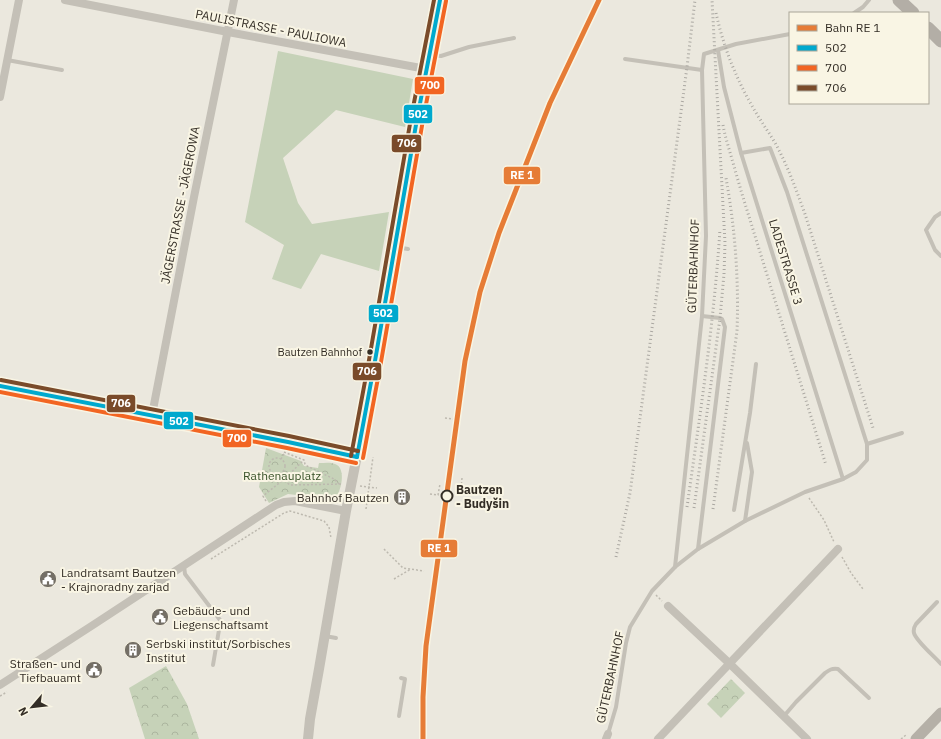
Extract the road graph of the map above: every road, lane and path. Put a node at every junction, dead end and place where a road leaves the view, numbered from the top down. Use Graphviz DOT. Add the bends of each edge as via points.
graph roads {
  1 [pos="18,0"];
  2 [pos="65,0"];
  3 [pos="234,0"];
  4 [pos="440,0"];
  5 [pos="869,0"];
  6 [pos="899,0"];
  7 [pos="856,12"];
  8 [pos="912,12"];
  9 [pos="929,29"];
  10 [pos="228,32"];
  11 [pos="789,34"];
  12 [pos="514,38"];
  13 [pos="941,41"];
  14 [pos="718,50"];
  15 [pos="430,55"];
  16 [pos="625,59"];
  17 [pos="7,60"];
  18 [pos="426,69"];
  19 [pos="62,70"];
  20 [pos="702,70"];
  21 [pos="0,97"];
  22 [pos="741,154"];
  23 [pos="941,213"];
  24 [pos="396,247"];
  25 [pos="408,250"];
  26 [pos="941,256"];
  27 [pos="702,316"];
  28 [pos="756,364"];
  29 [pos="0,386"];
  30 [pos="152,415"];
  31 [pos="445,418"];
  32 [pos="454,419"];
  33 [pos="902,433"];
  34 [pos="746,439"];
  35 [pos="867,444"];
  36 [pos="357,457"];
  37 [pos="373,457"];
  38 [pos="281,459"];
  39 [pos="304,460"];
  40 [pos="279,475"];
  41 [pos="462,478"];
  42 [pos="843,479"];
  43 [pos="283,480"];
  44 [pos="440,484"];
  45 [pos="351,485"];
  46 [pos="369,487"];
  47 [pos="377,488"];
  48 [pos="461,488"];
  49 [pos="805,492"];
  50 [pos="430,494"];
  51 [pos="271,508"];
  52 [pos="366,509"];
  53 [pos="734,510"];
  54 [pos="346,511"];
  55 [pos="745,521"];
  56 [pos="331,542"];
  57 [pos="384,549"];
  58 [pos="698,549"];
  59 [pos="838,549"];
  60 [pos="209,560"];
  61 [pos="184,566"];
  62 [pos="675,567"];
  63 [pos="412,569"];
  64 [pos="424,570"];
  65 [pos="394,579"];
  66 [pos="862,589"];
  67 [pos="652,592"];
  68 [pos="938,602"];
  69 [pos="668,606"];
  70 [pos="325,636"];
  71 [pos="336,638"];
  72 [pos="729,663"];
  73 [pos="941,664"];
  74 [pos="212,665"];
  75 [pos="401,678"];
  76 [pos="0,685"];
  77 [pos="6,692"];
  78 [pos="0,696"];
  79 [pos="868,698"];
  80 [pos="941,713"];
  81 [pos="399,716"];
  82 [pos="784,716"];
  83 [pos="607,736"];
  84 [pos="308,739"];
  85 [pos="658,739"];
  86 [pos="807,739"];
  87 [pos="916,739"];
  1 -- 17 [label="street"];
  2 -- 10 [label="street, PAULISTRASSE - PAULIOWA"];
  3 -- 10 [label="street, JÄGERSTRASSE - JÄGEROWA"];
  4 -- 15 [label="street"];
  5 -- 7 [label="lane"];
  6 -- 8 [label="main road"];
  9 -- 13 [label="main road"];
  10 -- 18 [label="street, PAULISTRASSE - PAULIOWA"];
  10 -- 30 [label="street, JÄGERSTRASSE - JÄGEROWA"];
  11 -- 14 [label="lane, GÜTERBAHNHOF"];
  12 -- 15 [label="lane" via="468,47 441,56"];
  14 -- 20 [label="lane, GÜTERBAHNHOF" via="704,54"];
  14 -- 22 [label="lane, LADESTRASSE 3" via="724,87"];
  15 -- 18 [label="street"];
  16 -- 20 [label="lane"];
  17 -- 19 [label="lane"];
  17 -- 21 [label="street"];
  18 -- 24 [label="street"];
  20 -- 27 [label="lane, GÜTERBAHNHOF" via="706,236"];
  22 -- 35 [label="lane" via="770,148 787,192"];
  22 -- 42 [label="lane, LADESTRASSE 3"];
  23 -- 26 [label="lane" via="926,230 935,250"];
  24 -- 25 [label="lane"];
  24 -- 36 [label="street"];
  27 -- 58 [label="lane" via="720,318 725,327"];
  27 -- 62 [label="lane, GÜTERBAHNHOF"];
  28 -- 34 [label="lane"];
  29 -- 30 [label="street"];
  30 -- 36 [label="street"];
  31 -- 32 [label="path"];
  33 -- 35 [label="lane"];
  34 -- 53 [label="lane"];
  34 -- 55 [label="lane" via="752,472"];
  35 -- 42 [label="lane, GÜTERBAHNHOF" via="867,460 856,472"];
  36 -- 45 [label="street"];
  37 -- 46 [label="path"];
  38 -- 39 [label="path" via="284,452"];
  38 -- 40 [label="path" via="285,466"];
  38 -- 40 [label="path" via="273,459 268,465 271,473"];
  39 -- 43 [label="path"];
  39 -- 43 [label="path" via="307,466 339,484 290,486"];
  40 -- 43 [label="path"];
  41 -- 48 [label="path"];
  42 -- 49 [label="lane, GÜTERBAHNHOF"];
  43 -- 51 [label="path" via="263,496"];
  44 -- 50 [label="path" via="438,495"];
  45 -- 46 [label="path"];
  45 -- 54 [label="street"];
  46 -- 47 [label="path"];
  46 -- 52 [label="path"];
  49 -- 55 [label="lane, GÜTERBAHNHOF"];
  49 -- 59 [label="path" via="824,520"];
  51 -- 54 [label="street" via="284,502 295,501"];
  51 -- 61 [label="street"];
  54 -- 70 [label="street"];
  55 -- 58 [label="lane, GÜTERBAHNHOF"];
  56 -- 60 [label="path" via="324,521 290,511"];
  57 -- 63 [label="path" via="403,568"];
  58 -- 62 [label="lane, GÜTERBAHNHOF"];
  59 -- 66 [label="path"];
  59 -- 72 [label="street"];
  61 -- 74 [label="lane" via="186,574 220,620"];
  61 -- 76 [label="street"];
  62 -- 67 [label="lane, GÜTERBAHNHOF"];
  63 -- 64 [label="path"];
  63 -- 65 [label="path"];
  67 -- 69 [label="path"];
  67 -- 83 [label="lane, GÜTERBAHNHOF" via="630,627 616,707"];
  68 -- 73 [label="lane" via="916,624 913,631"];
  69 -- 72 [label="street"];
  70 -- 71 [label="lane"];
  70 -- 84 [label="street"];
  72 -- 82 [label="street"];
  72 -- 85 [label="street"];
  75 -- 81 [label="lane" via="405,679"];
  77 -- 78 [label="path"];
  79 -- 82 [label="lane" via="838,668 834,668 825,673"];
  80 -- 87 [label="main road"];
  82 -- 86 [label="street"];
}
